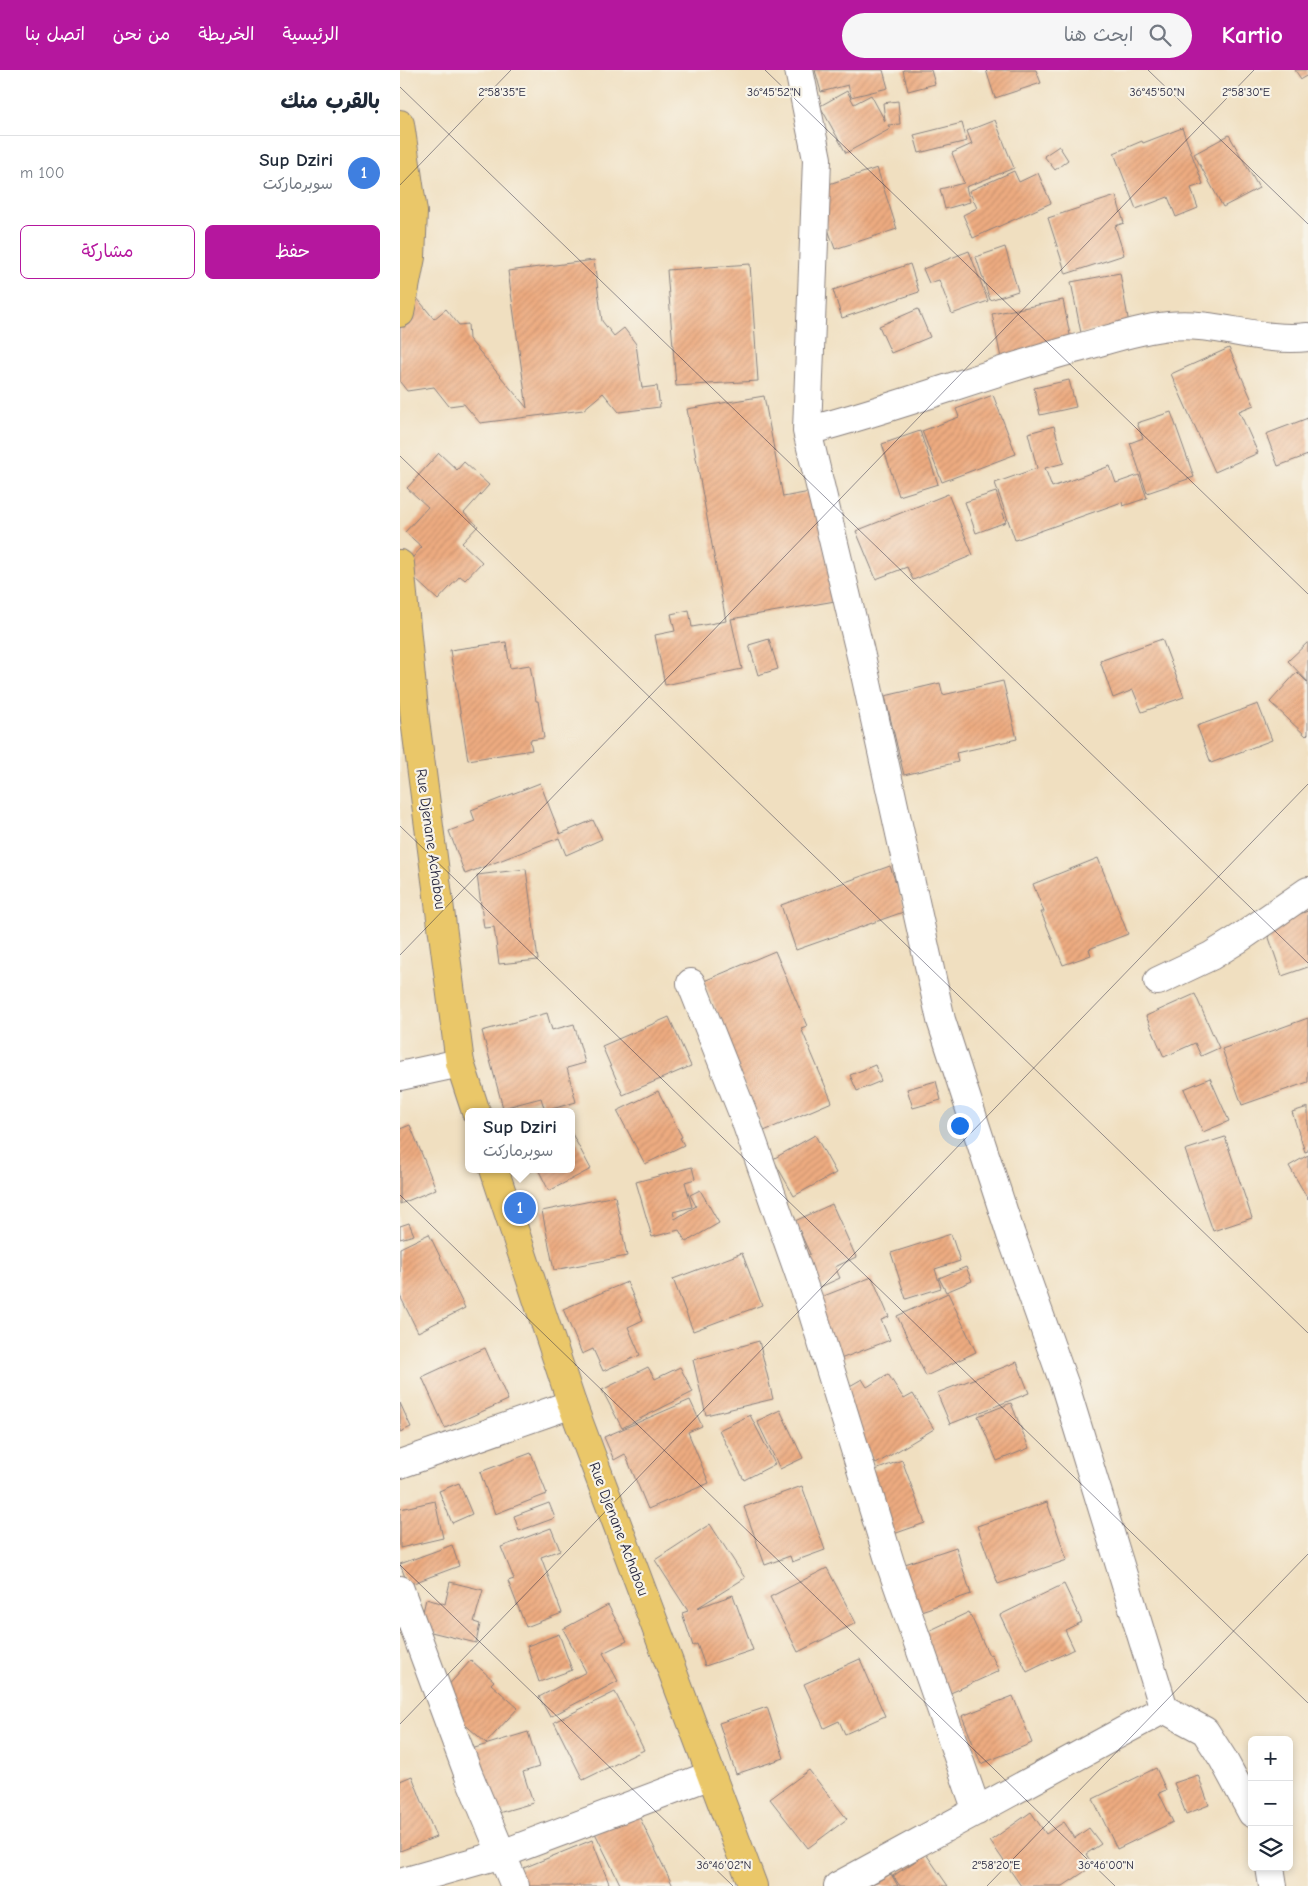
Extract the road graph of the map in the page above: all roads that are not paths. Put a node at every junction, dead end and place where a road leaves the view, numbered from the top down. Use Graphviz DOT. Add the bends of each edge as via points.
graph roads {
  1 [pos="799,70"];
  2 [pos="400,124"];
  3 [pos="400,313"];
  4 [pos="1308,337"];
  5 [pos="806,431"];
  6 [pos="400,564"];
  7 [pos="1308,890"];
  8 [pos="1158,981"];
  9 [pos="691,983"];
  10 [pos="460,1063"];
  11 [pos="400,1076"];
  12 [pos="475,1108"];
  13 [pos="495,1173"];
  14 [pos="572,1404"];
  15 [pos="400,1464"];
  16 [pos="400,1590"];
  17 [pos="1164,1710"];
  18 [pos="711,1775"];
  19 [pos="1248,1805"];
  20 [pos="977,1811"];
  21 [pos="502,1854"];
  22 [pos="1271,1871"];
  23 [pos="400,1883"];
  24 [pos="515,1886"];
  25 [pos="753,1886"];
  26 [pos="838,1886"];
  27 [pos="1274,1886"];
  1 -- 5 [label="street" via="817,159"];
  2 -- 3 [label="main road" via="413,212 411,256"];
  4 -- 5 [label="street" via="1264,336 1203,326 1169,326 1017,365 847,421"];
  5 -- 17 [label="street" via="861,656 941,1020 1011,1235 1065,1386"];
  6 -- 10 [label="main road, Rue Djenane Achabou" via="415,720"];
  7 -- 8 [label="street" via="1211,956"];
  9 -- 20 [label="street" via="742,1111 811,1307 890,1562"];
  10 -- 11 [label="street"];
  10 -- 12 [label="main road, Rue Djenane Achabou"];
  13 -- 14 [label="main road, Rue Djenane Achabou"];
  14 -- 15 [label="street"];
  14 -- 18 [label="main road, Rue Djenane Achabou"];
  16 -- 21 [label="street" via="469,1776"];
  17 -- 19 [label="street" via="1205,1731"];
  17 -- 20 [label="street"];
  18 -- 21 [label="street"];
  18 -- 25 [label="main road, Rue Djenane Achabou"];
  20 -- 26 [label="street"];
  21 -- 23 [label="street"];
  21 -- 24 [label="street"];
  22 -- 27 [label="street"];
}
